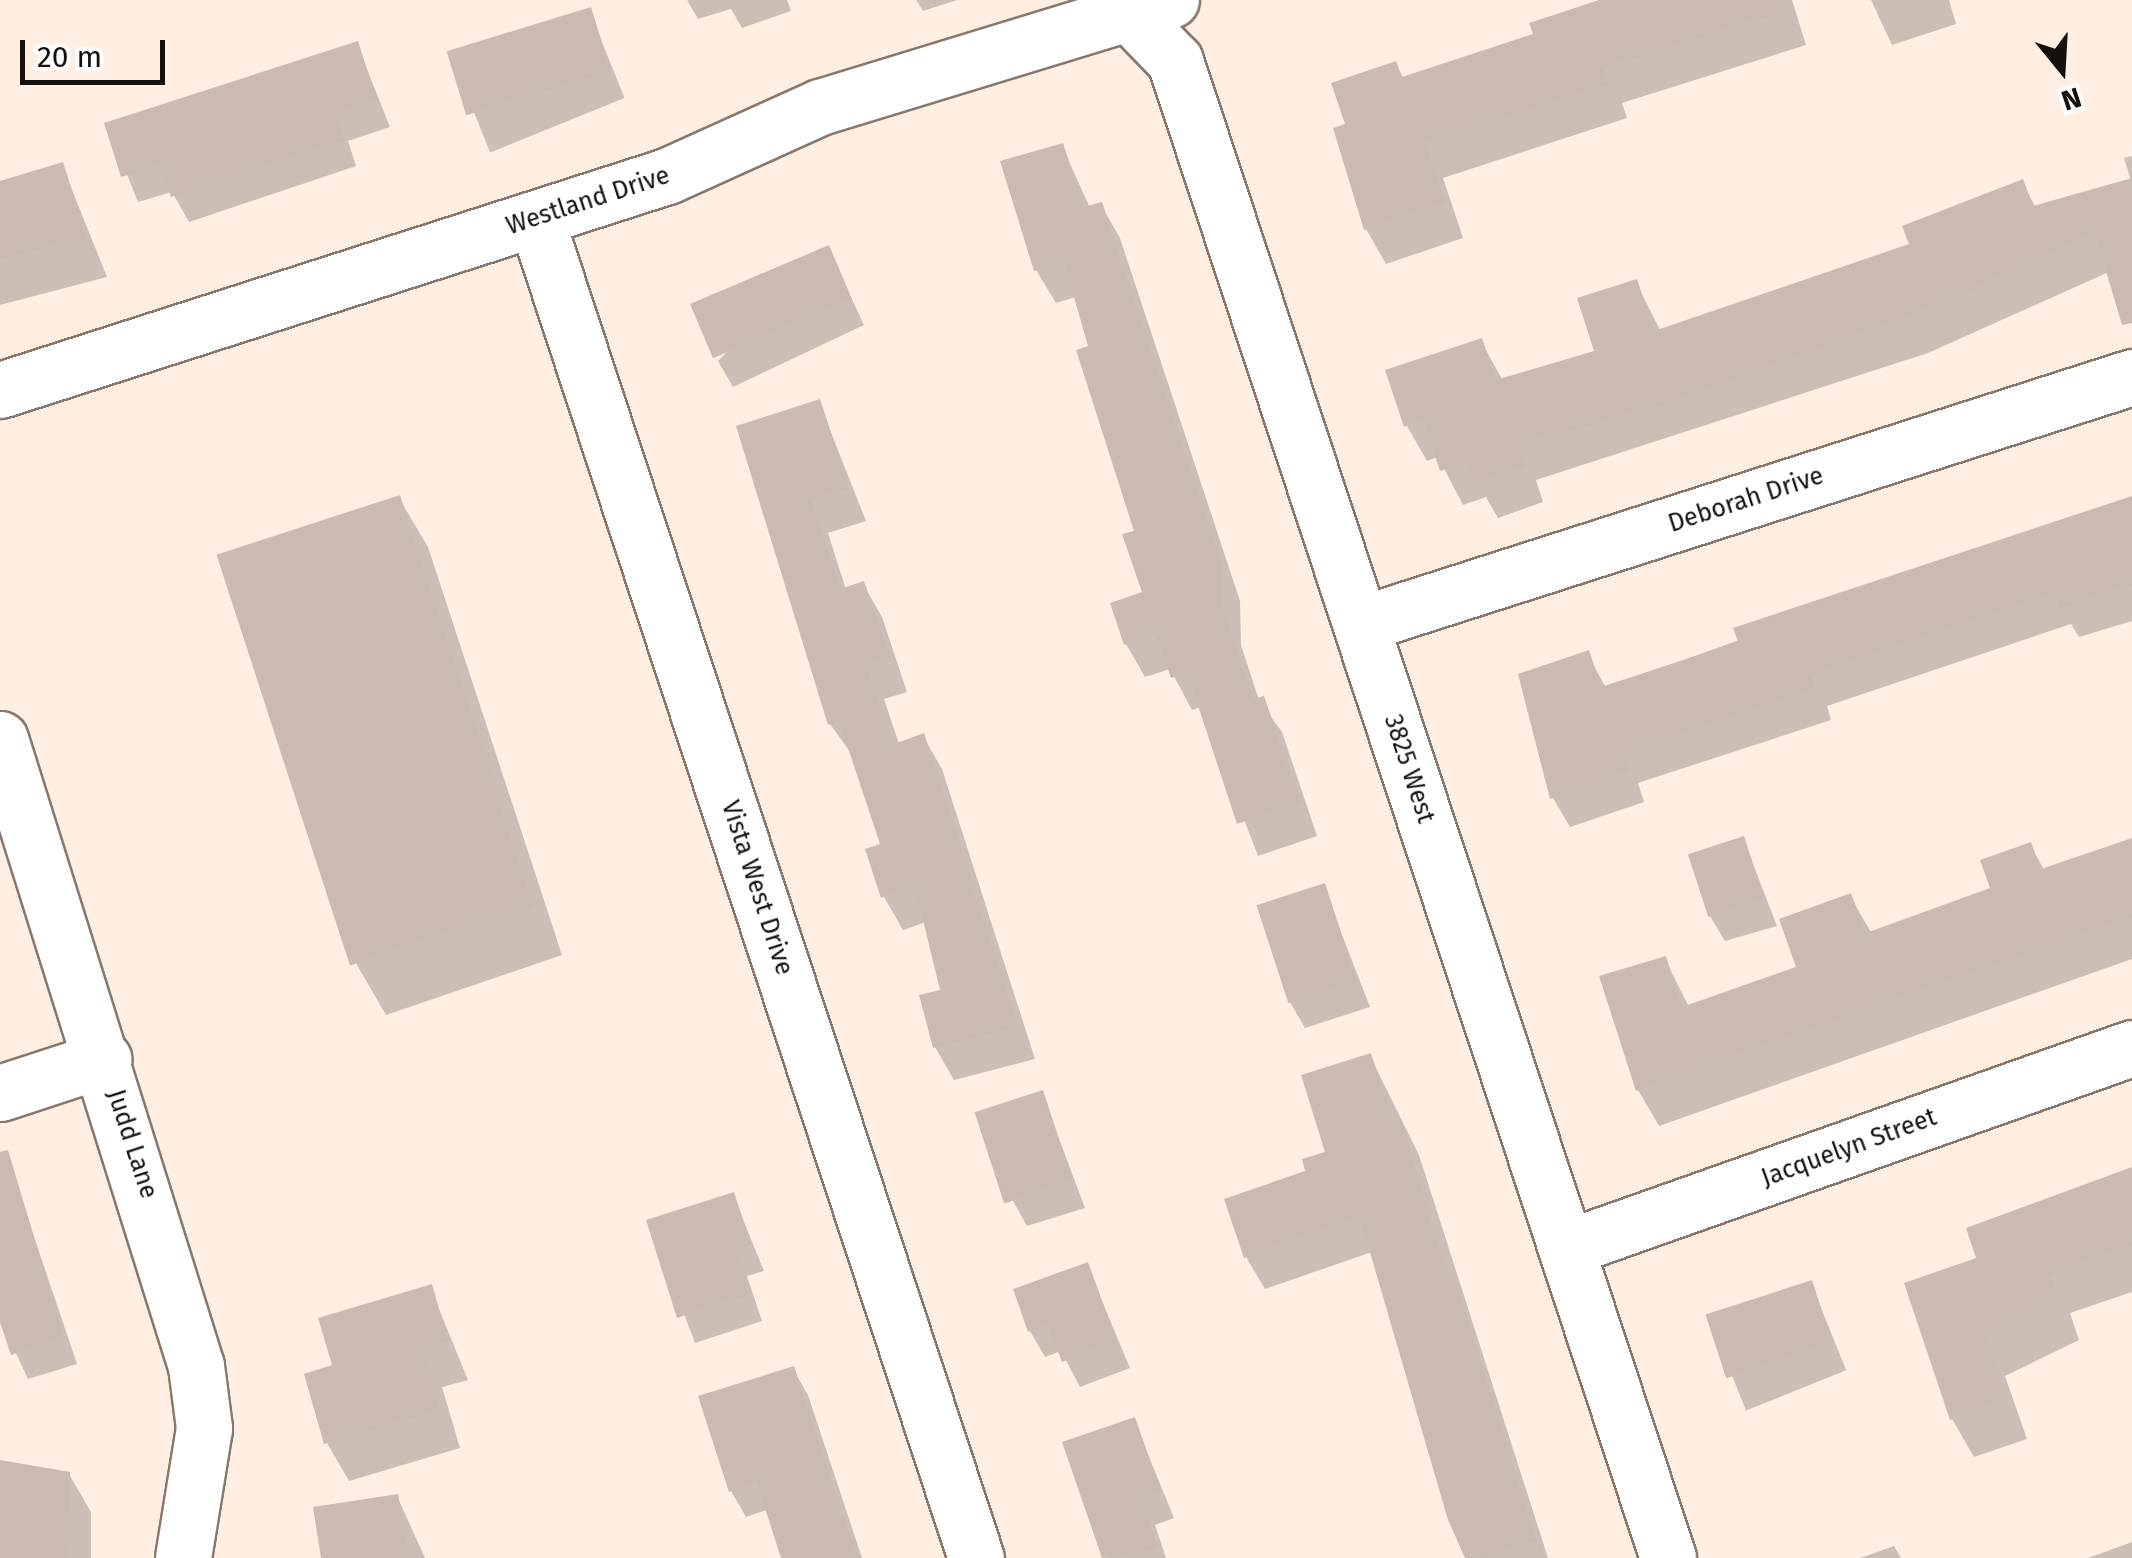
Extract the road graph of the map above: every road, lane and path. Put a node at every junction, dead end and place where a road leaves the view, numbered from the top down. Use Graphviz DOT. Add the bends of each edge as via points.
graph roads {
  1 [pos="1138,4"];
  2 [pos="536,219"];
  3 [pos="2132,377"];
  4 [pos="0,390"];
  5 [pos="1361,624"];
  6 [pos="0,739"];
  7 [pos="2132,1048"];
  8 [pos="104,1059"];
  9 [pos="0,1093"];
  10 [pos="1566,1248"];
  11 [pos="182,1558"];
  12 [pos="976,1558"];
  13 [pos="1668,1558"];
  1 -- 2 [label="street, Westland Drive" via="820,107 667,176"];
  1 -- 5 [label="street, 3825 West" via="1175,61"];
  2 -- 4 [label="street, Westland Drive"];
  2 -- 12 [label="street, Vista West Drive"];
  3 -- 5 [label="street, Deborah Drive"];
  5 -- 10 [label="street, 3825 West"];
  6 -- 8 [label="street, Judd Lane"];
  7 -- 10 [label="street, Jacquelyn Street"];
  8 -- 9 [label="street"];
  8 -- 11 [label="street, Judd Lane" via="196,1366 204,1428"];
  10 -- 13 [label="street, 3825 West"];
}
